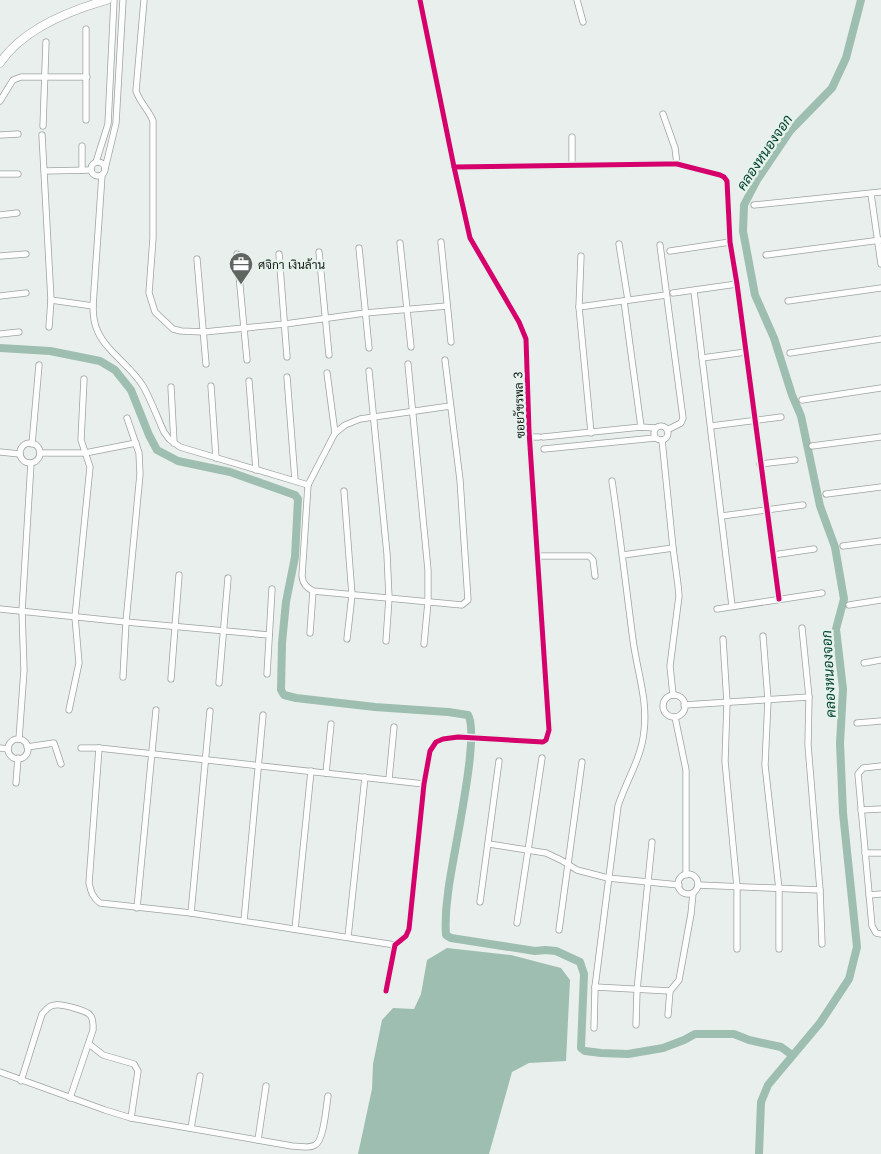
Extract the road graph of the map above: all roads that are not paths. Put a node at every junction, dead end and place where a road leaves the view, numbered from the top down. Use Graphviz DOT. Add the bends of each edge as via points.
graph roads {
  1 [pos="107,0"];
  2 [pos="114,0"];
  3 [pos="124,0"];
  4 [pos="144,0"];
  5 [pos="420,0"];
  6 [pos="578,0"];
  7 [pos="88,3"];
  8 [pos="583,22"];
  9 [pos="86,29"];
  10 [pos="112,32"];
  11 [pos="122,32"];
  12 [pos="46,42"];
  13 [pos="111,53"];
  14 [pos="120,53"];
  15 [pos="3,54"];
  16 [pos="0,63"];
  17 [pos="46,77"];
  18 [pos="87,77"];
  19 [pos="0,101"];
  20 [pos="663,114"];
  21 [pos="86,120"];
  22 [pos="43,126"];
  23 [pos="18,134"];
  24 [pos="0,135"];
  25 [pos="42,135"];
  26 [pos="572,137"];
  27 [pos="82,146"];
  28 [pos="96,162"];
  29 [pos="572,164"];
  30 [pos="677,164"];
  31 [pos="454,167"];
  32 [pos="82,170"];
  33 [pos="91,170"];
  34 [pos="45,171"];
  35 [pos="104,172"];
  36 [pos="0,174"];
  37 [pos="18,174"];
  38 [pos="881,192"];
  39 [pos="871,194"];
  40 [pos="754,205"];
  41 [pos="18,214"];
  42 [pos="0,215"];
  43 [pos="879,240"];
  44 [pos="441,242"];
  45 [pos="730,242"];
  46 [pos="400,243"];
  47 [pos="619,244"];
  48 [pos="660,245"];
  49 [pos="359,248"];
  50 [pos="670,251"];
  51 [pos="319,252"];
  52 [pos="26,254"];
  53 [pos="237,254"];
  54 [pos="279,254"];
  55 [pos="766,255"];
  56 [pos="0,256"];
  57 [pos="582,256"];
  58 [pos="197,259"];
  59 [pos="881,264"];
  60 [pos="737,284"];
  61 [pos="881,288"];
  62 [pos="694,290"];
  63 [pos="26,293"];
  64 [pos="670,294"];
  65 [pos="0,296"];
  66 [pos="51,300"];
  67 [pos="626,300"];
  68 [pos="788,301"];
  69 [pos="93,306"];
  70 [pos="447,306"];
  71 [pos="579,307"];
  72 [pos="406,310"];
  73 [pos="365,313"];
  74 [pos="325,318"];
  75 [pos="285,324"];
  76 [pos="50,327"];
  77 [pos="244,328"];
  78 [pos="18,332"];
  79 [pos="204,332"];
  80 [pos="0,334"];
  81 [pos="881,339"];
  82 [pos="451,342"];
  83 [pos="411,347"];
  84 [pos="369,348"];
  85 [pos="746,352"];
  86 [pos="790,353"];
  87 [pos="329,355"];
  88 [pos="288,357"];
  89 [pos="702,358"];
  90 [pos="247,360"];
  91 [pos="445,360"];
  92 [pos="206,364"];
  93 [pos="408,364"];
  94 [pos="39,365"];
  95 [pos="369,371"];
  96 [pos="327,373"];
  97 [pos="287,377"];
  98 [pos="84,379"];
  99 [pos="249,381"];
  100 [pos="211,386"];
  101 [pos="171,387"];
  102 [pos="881,388"];
  103 [pos="802,400"];
  104 [pos="450,406"];
  105 [pos="413,410"];
  106 [pos="375,416"];
  107 [pos="782,417"];
  108 [pos="127,418"];
  109 [pos="754,420"];
  110 [pos="711,426"];
  111 [pos="641,427"];
  112 [pos="655,428"];
  113 [pos="668,430"];
  114 [pos="334,433"];
  115 [pos="591,433"];
  116 [pos="552,436"];
  117 [pos="881,437"];
  118 [pos="530,438"];
  119 [pos="655,438"];
  120 [pos="662,440"];
  121 [pos="136,443"];
  122 [pos="174,443"];
  123 [pos="32,444"];
  124 [pos="812,446"];
  125 [pos="553,448"];
  126 [pos="531,450"];
  127 [pos="0,452"];
  128 [pos="40,453"];
  129 [pos="85,453"];
  130 [pos="20,454"];
  131 [pos="216,458"];
  132 [pos="795,460"];
  133 [pos="31,463"];
  134 [pos="760,464"];
  135 [pos="256,470"];
  136 [pos="295,480"];
  137 [pos="612,481"];
  138 [pos="308,485"];
  139 [pos="881,487"];
  140 [pos="344,491"];
  141 [pos="826,494"];
  142 [pos="803,505"];
  143 [pos="766,510"];
  144 [pos="722,516"];
  145 [pos="881,541"];
  146 [pos="844,546"];
  147 [pos="673,548"];
  148 [pos="814,549"];
  149 [pos="623,555"];
  150 [pos="773,555"];
  151 [pos="538,556"];
  152 [pos="179,575"];
  153 [pos="595,576"];
  154 [pos="228,578"];
  155 [pos="272,589"];
  156 [pos="313,590"];
  157 [pos="822,593"];
  158 [pos="352,595"];
  159 [pos="389,598"];
  160 [pos="778,598"];
  161 [pos="881,600"];
  162 [pos="428,602"];
  163 [pos="849,605"];
  164 [pos="732,606"];
  165 [pos="0,609"];
  166 [pos="717,609"];
  167 [pos="22,611"];
  168 [pos="75,617"];
  169 [pos="126,622"];
  170 [pos="175,626"];
  171 [pos="802,628"];
  172 [pos="223,631"];
  173 [pos="310,633"];
  174 [pos="269,635"];
  175 [pos="763,636"];
  176 [pos="348,639"];
  177 [pos="723,640"];
  178 [pos="386,641"];
  179 [pos="424,644"];
  180 [pos="881,660"];
  181 [pos="864,663"];
  182 [pos="267,674"];
  183 [pos="123,677"];
  184 [pos="171,679"];
  185 [pos="219,683"];
  186 [pos="672,695"];
  187 [pos="808,697"];
  188 [pos="768,700"];
  189 [pos="727,703"];
  190 [pos="684,705"];
  191 [pos="69,710"];
  192 [pos="156,710"];
  193 [pos="210,711"];
  194 [pos="263,715"];
  195 [pos="675,717"];
  196 [pos="881,721"];
  197 [pos="857,723"];
  198 [pos="331,724"];
  199 [pos="394,726"];
  200 [pos="19,739"];
  201 [pos="27,746"];
  202 [pos="0,748"];
  203 [pos="8,748"];
  204 [pos="81,748"];
  205 [pos="99,748"];
  206 [pos="152,755"];
  207 [pos="18,758"];
  208 [pos="542,758"];
  209 [pos="204,761"];
  210 [pos="499,761"];
  211 [pos="582,762"];
  212 [pos="61,764"];
  213 [pos="258,766"];
  214 [pos="881,766"];
  215 [pos="311,771"];
  216 [pos="326,773"];
  217 [pos="365,777"];
  218 [pos="389,779"];
  219 [pos="16,783"];
  220 [pos="424,784"];
  221 [pos="881,808"];
  222 [pos="861,810"];
  223 [pos="652,842"];
  224 [pos="488,844"];
  225 [pos="528,850"];
  226 [pos="881,852"];
  227 [pos="865,853"];
  228 [pos="568,865"];
  229 [pos="686,875"];
  230 [pos="608,878"];
  231 [pos="647,883"];
  232 [pos="679,885"];
  233 [pos="698,885"];
  234 [pos="737,887"];
  235 [pos="779,888"];
  236 [pos="820,890"];
  237 [pos="694,893"];
  238 [pos="881,894"];
  239 [pos="869,895"];
  240 [pos="480,902"];
  241 [pos="137,908"];
  242 [pos="191,913"];
  243 [pos="244,921"];
  244 [pos="517,923"];
  245 [pos="295,929"];
  246 [pos="559,930"];
  247 [pos="881,934"];
  248 [pos="348,937"];
  249 [pos="396,944"];
  250 [pos="822,944"];
  251 [pos="737,949"];
  252 [pos="780,949"];
  253 [pos="595,987"];
  254 [pos="637,990"];
  255 [pos="386,991"];
  256 [pos="670,991"];
  257 [pos="668,1015"];
  258 [pos="636,1025"];
  259 [pos="594,1028"];
  260 [pos="89,1044"];
  261 [pos="0,1072"];
  262 [pos="200,1076"];
  263 [pos="21,1080"];
  264 [pos="266,1086"];
  265 [pos="328,1096"];
  266 [pos="70,1098"];
  267 [pos="131,1118"];
  268 [pos="191,1128"];
  269 [pos="258,1140"];
  1 -- 7 [label="street"];
  2 -- 10 [label="street"];
  3 -- 11 [label="street"];
  4 -- 79 [label="street" via="136,92 150,112 154,127 149,293 155,312 173,329"];
  5 -- 31 [label="street, ซอยวัชรพล 3"];
  6 -- 8 [label="street"];
  7 -- 15 [label="street" via="36,30"];
  9 -- 18 [label="street"];
  10 -- 11 [label="street"];
  10 -- 13 [label="street"];
  11 -- 14 [label="street"];
  12 -- 17 [label="street"];
  13 -- 14 [label="street"];
  13 -- 28 [label="street" via="108,124"];
  14 -- 35 [label="street" via="116,123"];
  15 -- 16 [label="street"];
  17 -- 18 [label="street"];
  17 -- 19 [label="street" via="13,80"];
  17 -- 22 [label="street"];
  18 -- 21 [label="street"];
  20 -- 30 [label="street"];
  23 -- 24 [label="street"];
  25 -- 34 [label="street"];
  26 -- 29 [label="street"];
  27 -- 32 [label="street"];
  28 -- 33 [label="street"];
  28 -- 35 [label="street" via="102,163"];
  29 -- 30 [label="street"];
  29 -- 31 [label="street"];
  30 -- 45 [label="street" via="720,174 728,181"];
  31 -- 118 [label="street, ซอยวัชรพล 3" via="470,238 526,339"];
  32 -- 33 [label="street"];
  32 -- 34 [label="street"];
  33 -- 35 [label="street" via="95,176"];
  34 -- 66 [label="street"];
  35 -- 69 [label="street"];
  36 -- 37 [label="street"];
  38 -- 39 [label="street"];
  39 -- 40 [label="street"];
  39 -- 43 [label="street"];
  41 -- 42 [label="street"];
  43 -- 55 [label="street"];
  43 -- 59 [label="street"];
  44 -- 70 [label="street"];
  45 -- 50 [label="street"];
  45 -- 60 [label="street"];
  46 -- 72 [label="street"];
  47 -- 67 [label="street"];
  48 -- 64 [label="street"];
  49 -- 73 [label="street"];
  51 -- 74 [label="street"];
  52 -- 56 [label="street"];
  53 -- 77 [label="street"];
  54 -- 75 [label="street"];
  57 -- 71 [label="street"];
  58 -- 79 [label="street"];
  60 -- 62 [label="street"];
  60 -- 85 [label="street"];
  61 -- 68 [label="street"];
  62 -- 64 [label="street"];
  62 -- 89 [label="street"];
  63 -- 65 [label="street"];
  64 -- 67 [label="street"];
  64 -- 113 [label="street" via="683,418"];
  66 -- 69 [label="street"];
  66 -- 76 [label="street"];
  67 -- 71 [label="street"];
  67 -- 111 [label="street"];
  69 -- 122 [label="street" via="97,332 143,386 164,432"];
  70 -- 72 [label="street"];
  70 -- 82 [label="street"];
  71 -- 115 [label="street"];
  72 -- 73 [label="street"];
  72 -- 83 [label="street"];
  73 -- 74 [label="street"];
  73 -- 84 [label="street"];
  74 -- 75 [label="street"];
  74 -- 87 [label="street"];
  75 -- 77 [label="street"];
  75 -- 88 [label="street"];
  77 -- 79 [label="street"];
  77 -- 90 [label="street"];
  78 -- 80 [label="street"];
  79 -- 92 [label="street"];
  81 -- 86 [label="street"];
  85 -- 89 [label="street"];
  85 -- 109 [label="street"];
  89 -- 110 [label="street"];
  91 -- 104 [label="street"];
  93 -- 105 [label="street"];
  94 -- 123 [label="street"];
  95 -- 106 [label="street"];
  96 -- 114 [label="street"];
  97 -- 136 [label="street"];
  98 -- 129 [label="street" via="81,440"];
  99 -- 135 [label="street"];
  100 -- 131 [label="street"];
  101 -- 122 [label="street"];
  102 -- 103 [label="street"];
  104 -- 105 [label="street"];
  104 -- 162 [label="street" via="460,480 468,600 462,605"];
  105 -- 106 [label="street"];
  105 -- 162 [label="street"];
  106 -- 114 [label="street" via="345,424"];
  106 -- 159 [label="street"];
  107 -- 109 [label="street"];
  108 -- 121 [label="street"];
  109 -- 110 [label="street"];
  109 -- 134 [label="street"];
  110 -- 144 [label="street"];
  111 -- 112 [label="street"];
  111 -- 115 [label="street"];
  112 -- 113 [label="street" via="660,426"];
  112 -- 119 [label="street"];
  113 -- 120 [label="street"];
  114 -- 138 [label="street"];
  115 -- 116 [label="street"];
  116 -- 118 [label="street"];
  116 -- 125 [label="street"];
  117 -- 124 [label="street"];
  118 -- 126 [label="street, ซอยวัชรพล 3"];
  119 -- 120 [label="street"];
  119 -- 125 [label="street"];
  120 -- 147 [label="street"];
  121 -- 129 [label="street"];
  121 -- 169 [label="street" via="140,474"];
  122 -- 131 [label="street"];
  123 -- 128 [label="street"];
  123 -- 130 [label="street" via="22,448"];
  125 -- 126 [label="street"];
  126 -- 151 [label="street, ซอยวัชรพล 3"];
  127 -- 130 [label="street"];
  128 -- 129 [label="street"];
  128 -- 133 [label="street" via="38,460"];
  129 -- 168 [label="street" via="90,467"];
  130 -- 133 [label="street"];
  131 -- 135 [label="street"];
  132 -- 134 [label="street"];
  133 -- 167 [label="street"];
  134 -- 143 [label="street"];
  135 -- 136 [label="street"];
  136 -- 138 [label="street"];
  137 -- 149 [label="street"];
  138 -- 156 [label="street" via="302,576 303,582"];
  139 -- 141 [label="street"];
  140 -- 158 [label="street"];
  142 -- 143 [label="street"];
  143 -- 144 [label="street"];
  143 -- 150 [label="street"];
  144 -- 164 [label="street"];
  145 -- 146 [label="street"];
  147 -- 149 [label="street"];
  147 -- 186 [label="street" via="679,596 670,666"];
  148 -- 150 [label="street"];
  149 -- 230 [label="street" via="633,643 643,691 645,729 618,806"];
  150 -- 160 [label="street"];
  151 -- 153 [label="street" via="589,556 593,560"];
  151 -- 220 [label="street, ซอยวัชรพล 3" via="548,735 543,742 443,739 436,742 430,751"];
  152 -- 170 [label="street"];
  154 -- 172 [label="street"];
  155 -- 174 [label="street"];
  156 -- 158 [label="street"];
  156 -- 173 [label="street"];
  157 -- 160 [label="street"];
  158 -- 159 [label="street"];
  158 -- 176 [label="street"];
  159 -- 162 [label="street"];
  159 -- 178 [label="street"];
  160 -- 164 [label="street"];
  161 -- 163 [label="street"];
  162 -- 179 [label="street"];
  164 -- 166 [label="street"];
  165 -- 167 [label="street"];
  167 -- 168 [label="street"];
  167 -- 200 [label="street" via="24,670"];
  168 -- 169 [label="street"];
  168 -- 191 [label="street" via="79,663"];
  169 -- 170 [label="street"];
  169 -- 183 [label="street"];
  170 -- 172 [label="street"];
  170 -- 184 [label="street"];
  171 -- 187 [label="street"];
  172 -- 174 [label="street"];
  172 -- 185 [label="street"];
  174 -- 182 [label="street"];
  175 -- 188 [label="street"];
  177 -- 189 [label="street"];
  180 -- 181 [label="street"];
  186 -- 190 [label="street" via="678,696"];
  186 -- 195 [label="street" via="664,700 663,705 666,714"];
  187 -- 188 [label="street"];
  187 -- 236 [label="street" via="808,745"];
  188 -- 189 [label="street"];
  188 -- 235 [label="street" via="765,765"];
  189 -- 190 [label="street"];
  189 -- 234 [label="street" via="725,761"];
  190 -- 195 [label="street" via="684,710"];
  192 -- 206 [label="street"];
  193 -- 209 [label="street"];
  194 -- 213 [label="street"];
  195 -- 229 [label="street" via="686,770"];
  196 -- 197 [label="street"];
  198 -- 216 [label="street"];
  199 -- 218 [label="street"];
  200 -- 201 [label="street"];
  200 -- 203 [label="street" via="11,741"];
  201 -- 207 [label="street" via="25,755"];
  201 -- 212 [label="street" via="54,743"];
  202 -- 203 [label="street"];
  203 -- 207 [label="street" via="11,755"];
  204 -- 205 [label="street"];
  205 -- 206 [label="street"];
  205 -- 241 [label="street" via="91,892 100,903"];
  206 -- 209 [label="street"];
  206 -- 241 [label="street"];
  207 -- 219 [label="street"];
  208 -- 225 [label="street"];
  209 -- 213 [label="street"];
  209 -- 242 [label="street"];
  210 -- 224 [label="street"];
  211 -- 228 [label="street"];
  213 -- 215 [label="street"];
  213 -- 243 [label="street"];
  214 -- 222 [label="street" via="867,767 858,774"];
  215 -- 216 [label="street"];
  215 -- 245 [label="street"];
  216 -- 217 [label="street"];
  217 -- 218 [label="street"];
  217 -- 248 [label="street"];
  218 -- 220 [label="street"];
  220 -- 249 [label="street" via="409,929"];
  221 -- 222 [label="street"];
  222 -- 227 [label="street"];
  223 -- 231 [label="street"];
  224 -- 225 [label="street"];
  224 -- 240 [label="street"];
  225 -- 228 [label="street" via="552,855"];
  225 -- 244 [label="street"];
  226 -- 227 [label="street"];
  227 -- 239 [label="street"];
  228 -- 230 [label="street"];
  228 -- 246 [label="street"];
  229 -- 232 [label="street"];
  229 -- 233 [label="street" via="695,877"];
  230 -- 231 [label="street"];
  230 -- 253 [label="street"];
  231 -- 232 [label="street"];
  231 -- 254 [label="street"];
  232 -- 237 [label="street" via="683,893"];
  233 -- 234 [label="street"];
  233 -- 237 [label="street"];
  234 -- 235 [label="street"];
  234 -- 251 [label="street"];
  235 -- 236 [label="street"];
  235 -- 252 [label="street"];
  236 -- 250 [label="street"];
  237 -- 256 [label="street" via="679,980"];
  238 -- 239 [label="street"];
  239 -- 247 [label="street" via="872,926 876,933"];
  241 -- 242 [label="street"];
  242 -- 243 [label="street"];
  243 -- 245 [label="street"];
  245 -- 248 [label="street"];
  248 -- 249 [label="street"];
  249 -- 255 [label="street"];
  253 -- 254 [label="street"];
  253 -- 259 [label="street"];
  254 -- 256 [label="street"];
  254 -- 258 [label="street"];
  256 -- 257 [label="street"];
  260 -- 263 [label="street" via="93,1030 90,1015 55,1005 48,1008 42,1014"];
  260 -- 266 [label="street"];
  260 -- 267 [label="street" via="103,1055 137,1067"];
  261 -- 263 [label="street"];
  262 -- 268 [label="street"];
  263 -- 266 [label="street"];
  264 -- 269 [label="street"];
  265 -- 269 [label="street" via="321,1139 317,1145 292,1146"];
  266 -- 267 [label="street"];
  267 -- 268 [label="street"];
  268 -- 269 [label="street"];
}
